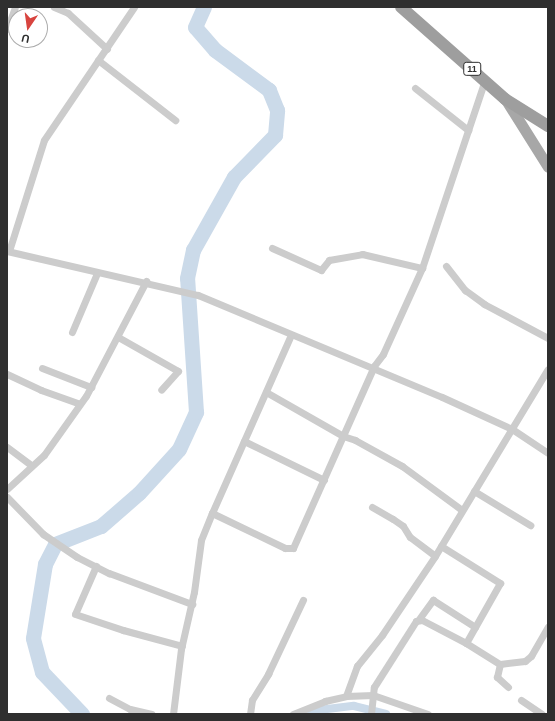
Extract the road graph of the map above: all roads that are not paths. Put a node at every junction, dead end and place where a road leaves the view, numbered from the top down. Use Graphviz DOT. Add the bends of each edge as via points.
graph roads {
  1 [pos="15,7"];
  2 [pos="54,7"];
  3 [pos="134,7"];
  4 [pos="401,7"];
  5 [pos="7,29"];
  6 [pos="106,49"];
  7 [pos="98,60"];
  8 [pos="485,80"];
  9 [pos="415,88"];
  10 [pos="505,99"];
  11 [pos="175,120"];
  12 [pos="548,126"];
  13 [pos="468,130"];
  14 [pos="548,167"];
  15 [pos="272,248"];
  16 [pos="8,251"];
  17 [pos="446,266"];
  18 [pos="422,268"];
  19 [pos="97,273"];
  20 [pos="146,282"];
  21 [pos="72,332"];
  22 [pos="291,335"];
  23 [pos="118,337"];
  24 [pos="548,338"];
  25 [pos="374,366"];
  26 [pos="42,368"];
  27 [pos="548,369"];
  28 [pos="7,374"];
  29 [pos="91,387"];
  30 [pos="161,390"];
  31 [pos="266,392"];
  32 [pos="80,404"];
  33 [pos="512,428"];
  34 [pos="343,436"];
  35 [pos="244,441"];
  36 [pos="7,446"];
  37 [pos="548,453"];
  38 [pos="32,466"];
  39 [pos="324,480"];
  40 [pos="7,489"];
  41 [pos="474,491"];
  42 [pos="7,496"];
  43 [pos="372,507"];
  44 [pos="462,510"];
  45 [pos="212,513"];
  46 [pos="530,525"];
  47 [pos="440,546"];
  48 [pos="435,556"];
  49 [pos="96,566"];
  50 [pos="303,600"];
  51 [pos="192,604"];
  52 [pos="419,619"];
  53 [pos="548,626"];
  54 [pos="475,627"];
  55 [pos="466,643"];
  56 [pos="182,646"];
  57 [pos="500,664"];
  58 [pos="508,687"];
  59 [pos="346,696"];
  60 [pos="374,697"];
  61 [pos="109,698"];
  62 [pos="522,700"];
  63 [pos="150,714"];
  64 [pos="173,714"];
  65 [pos="250,714"];
  66 [pos="293,714"];
  67 [pos="371,714"];
  68 [pos="428,714"];
  69 [pos="542,714"];
  1 -- 5 [label="street"];
  2 -- 6 [label="street" via="68,13"];
  3 -- 6 [label="street"];
  4 -- 8 [label="highway, 11"];
  6 -- 7 [label="street"];
  7 -- 11 [label="street"];
  7 -- 16 [label="street" via="44,140"];
  8 -- 10 [label="highway, 11"];
  8 -- 13 [label="street"];
  9 -- 13 [label="street"];
  10 -- 12 [label="highway, 11"];
  10 -- 14 [label="main road"];
  13 -- 18 [label="street"];
  15 -- 18 [label="street" via="321,270 329,260 362,254"];
  16 -- 19 [label="street"];
  17 -- 24 [label="street" via="465,290 484,304"];
  18 -- 25 [label="street" via="383,354"];
  19 -- 20 [label="street"];
  19 -- 21 [label="street"];
  20 -- 22 [label="street" via="198,295"];
  20 -- 23 [label="street"];
  22 -- 25 [label="street"];
  22 -- 31 [label="street"];
  23 -- 29 [label="street"];
  23 -- 30 [label="street" via="178,371"];
  25 -- 33 [label="street"];
  25 -- 34 [label="street"];
  26 -- 29 [label="street"];
  27 -- 33 [label="street"];
  28 -- 32 [label="street"];
  29 -- 32 [label="street"];
  31 -- 34 [label="street"];
  31 -- 35 [label="street"];
  32 -- 38 [label="street" via="44,455"];
  33 -- 37 [label="street"];
  33 -- 41 [label="street"];
  34 -- 39 [label="street"];
  34 -- 44 [label="street" via="402,466"];
  35 -- 39 [label="street"];
  35 -- 45 [label="street"];
  36 -- 38 [label="street"];
  38 -- 40 [label="street"];
  39 -- 45 [label="street" via="298,538 290,548"];
  41 -- 44 [label="street"];
  41 -- 46 [label="street"];
  42 -- 49 [label="street" via="20,512 51,539"];
  43 -- 48 [label="street" via="403,526 410,537"];
  44 -- 47 [label="street"];
  45 -- 51 [label="street" via="201,540"];
  47 -- 48 [label="street"];
  47 -- 54 [label="street" via="500,583"];
  48 -- 59 [label="street" via="382,635 357,666"];
  49 -- 51 [label="street"];
  49 -- 56 [label="street" via="75,614"];
  50 -- 65 [label="street" via="268,674 252,700"];
  51 -- 56 [label="street"];
  52 -- 54 [label="street" via="433,600"];
  52 -- 55 [label="street"];
  52 -- 60 [label="street" via="374,687"];
  53 -- 57 [label="street" via="531,656 525,661"];
  54 -- 55 [label="street"];
  55 -- 57 [label="street"];
  56 -- 64 [label="street"];
  57 -- 58 [label="street" via="497,677"];
  59 -- 60 [label="street"];
  59 -- 66 [label="street" via="325,701"];
  60 -- 67 [label="street"];
  60 -- 68 [label="street"];
  61 -- 63 [label="street"];
  62 -- 69 [label="street"];
}
